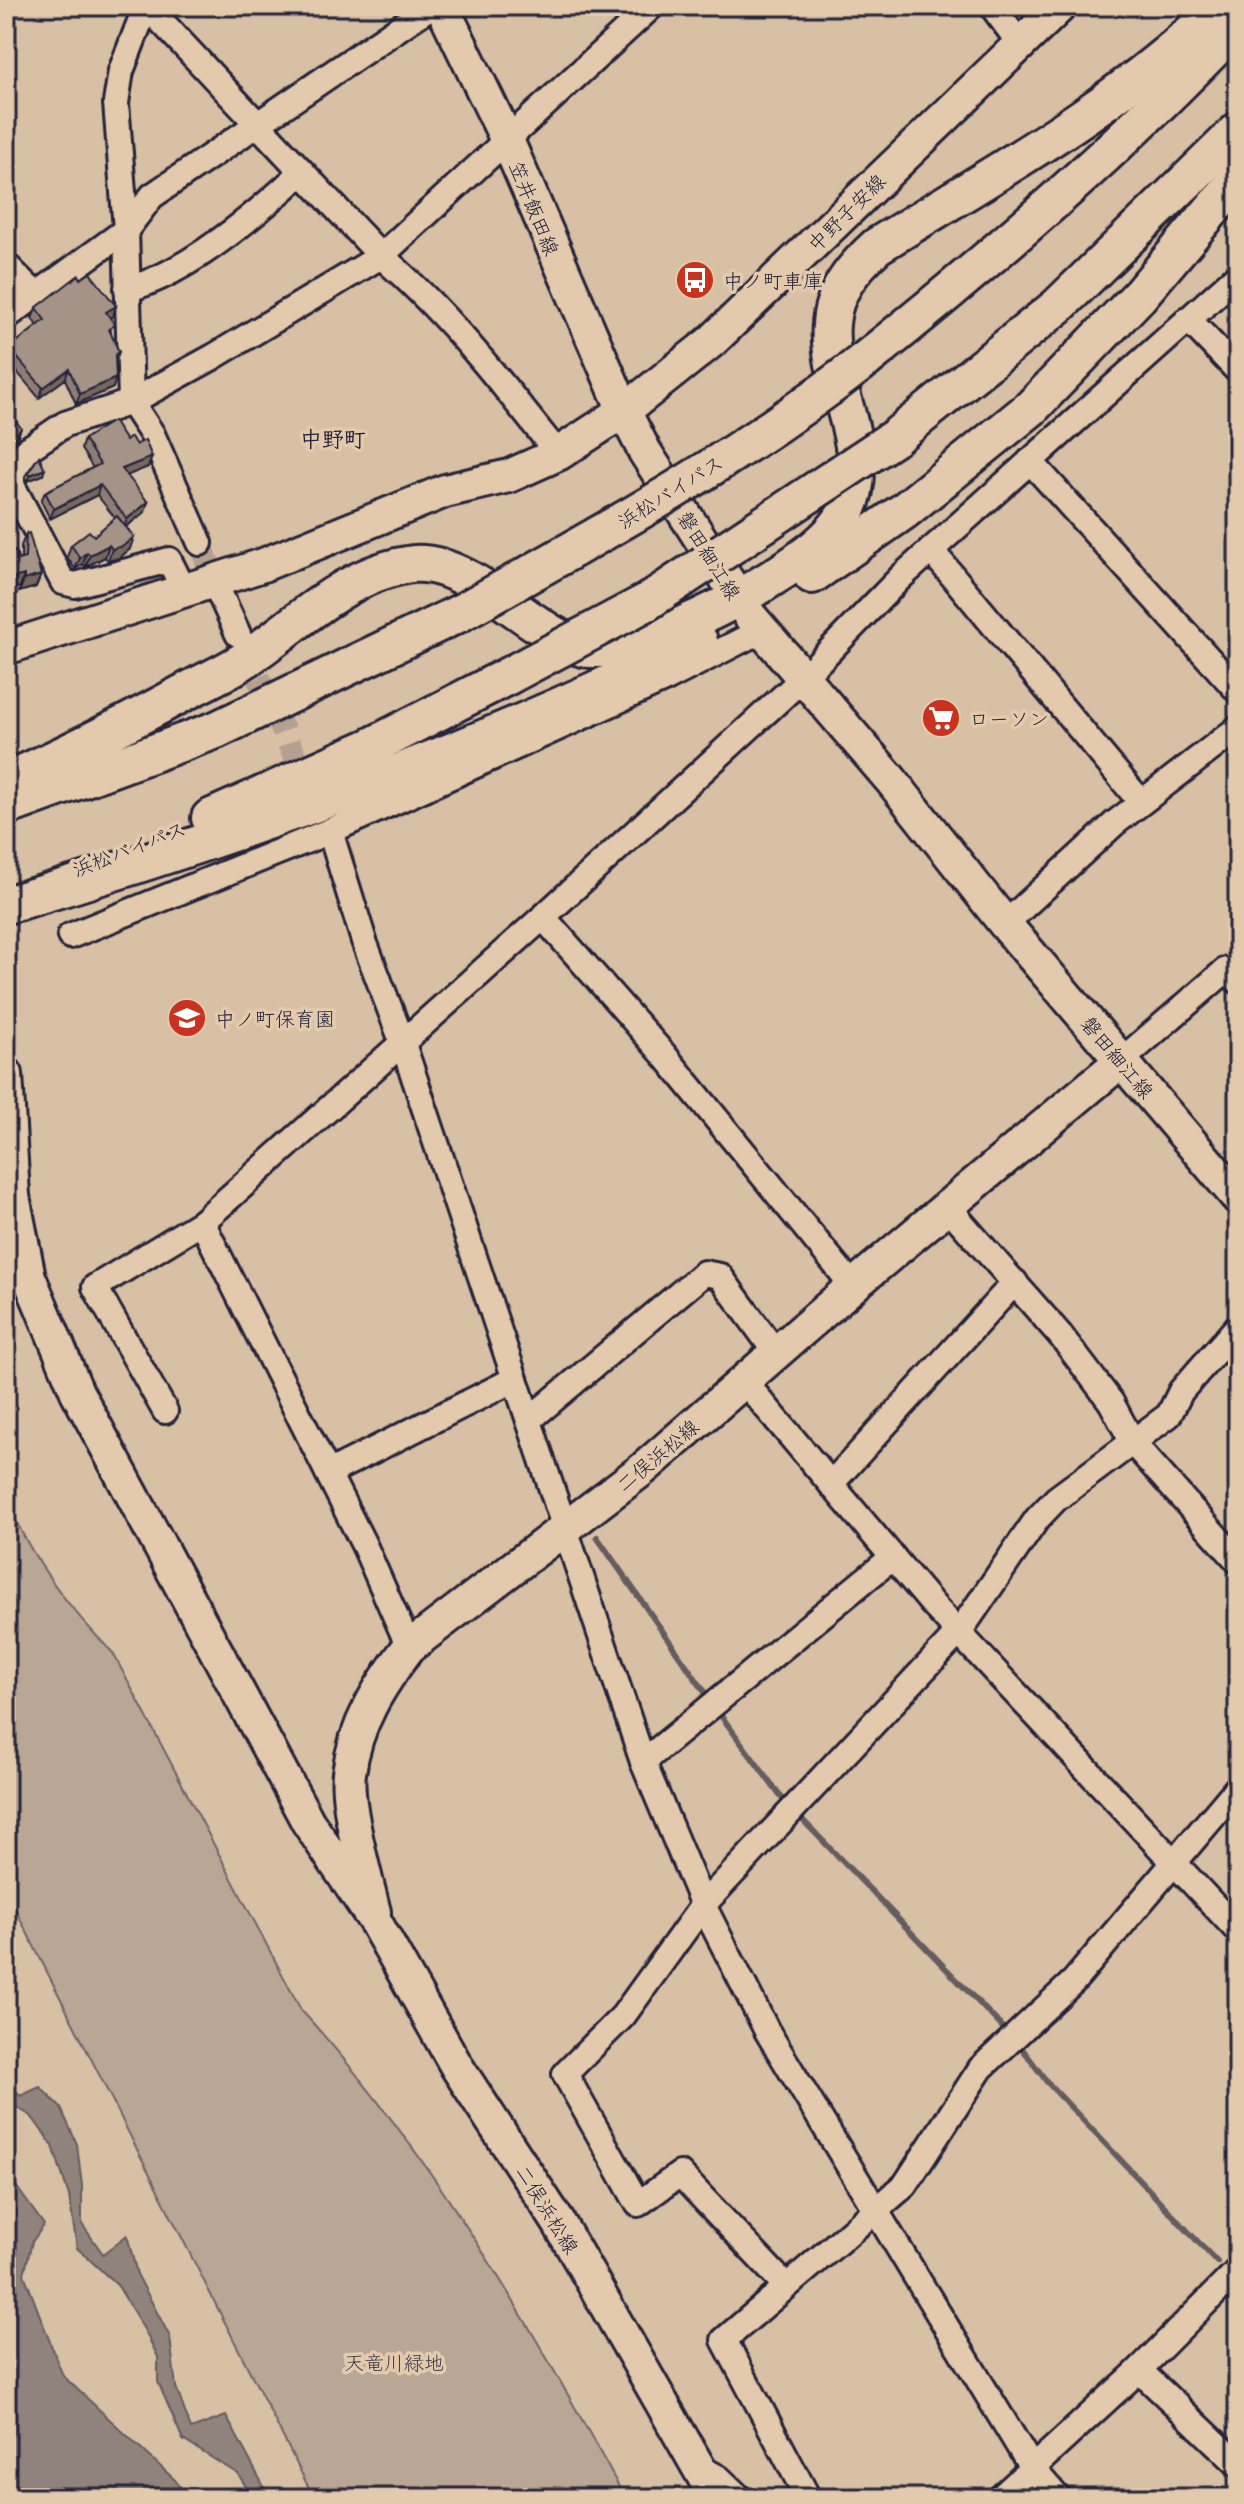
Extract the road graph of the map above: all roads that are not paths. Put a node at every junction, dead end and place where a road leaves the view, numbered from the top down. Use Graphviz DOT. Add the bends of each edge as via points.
graph roads {
  1 [pos="146,6"];
  2 [pos="431,6"];
  3 [pos="442,6"];
  4 [pos="652,6"];
  5 [pos="992,6"];
  6 [pos="1060,6"];
  7 [pos="1220,6"];
  8 [pos="1238,24"];
  9 [pos="1020,44"];
  10 [pos="258,125"];
  11 [pos="1238,131"];
  12 [pos="507,140"];
  13 [pos="302,172"];
  14 [pos="1238,179"];
  15 [pos="126,230"];
  16 [pos="381,256"];
  17 [pos="6,265"];
  18 [pos="1238,275"];
  19 [pos="127,289"];
  20 [pos="37,296"];
  21 [pos="6,317"];
  22 [pos="1188,319"];
  23 [pos="1238,371"];
  24 [pos="131,402"];
  25 [pos="624,411"];
  26 [pos="558,454"];
  27 [pos="1030,461"];
  28 [pos="9,486"];
  29 [pos="200,543"];
  30 [pos="931,550"];
  31 [pos="184,590"];
  32 [pos="219,592"];
  33 [pos="749,615"];
  34 [pos="238,634"];
  35 [pos="6,648"];
  36 [pos="802,679"];
  37 [pos="1238,691"];
  38 [pos="1238,728"];
  39 [pos="6,781"];
  40 [pos="1141,802"];
  41 [pos="6,807"];
  42 [pos="330,831"];
  43 [pos="6,895"];
  44 [pos="6,905"];
  45 [pos="543,917"];
  46 [pos="1005,924"];
  47 [pos="70,936"];
  48 [pos="1238,981"];
  49 [pos="402,1041"];
  50 [pos="1121,1061"];
  51 [pos="6,1074"];
  52 [pos="1238,1198"];
  53 [pos="947,1206"];
  54 [pos="202,1222"];
  55 [pos="1015,1282"];
  56 [pos="853,1286"];
  57 [pos="1238,1326"];
  58 [pos="776,1353"];
  59 [pos="515,1379"];
  60 [pos="744,1381"];
  61 [pos="165,1411"];
  62 [pos="529,1420"];
  63 [pos="1133,1443"];
  64 [pos="328,1473"];
  65 [pos="831,1484"];
  66 [pos="567,1528"];
  67 [pos="893,1557"];
  68 [pos="1238,1561"];
  69 [pos="960,1631"];
  70 [pos="409,1647"];
  71 [pos="643,1762"];
  72 [pos="1238,1787"];
  73 [pos="1175,1862"];
  74 [pos="703,1905"];
  75 [pos="376,1923"];
  76 [pos="1238,1931"];
  77 [pos="875,2210"];
  78 [pos="1238,2270"];
  79 [pos="785,2285"];
  80 [pos="1139,2370"];
  81 [pos="1238,2464"];
  82 [pos="700,2467"];
  83 [pos="1032,2468"];
  84 [pos="716,2498"];
  85 [pos="740,2498"];
  86 [pos="808,2498"];
  87 [pos="1000,2498"];
  88 [pos="1058,2498"];
  1 -- 10 [label="street"];
  1 -- 15 [label="street" via="121,71 116,103"];
  2 -- 10 [label="street"];
  3 -- 12 [label="main road, 笠井飯田線"];
  4 -- 12 [label="street"];
  5 -- 9 [label="street"];
  6 -- 9 [label="main road, 中野子安線"];
  7 -- 33 [label="highway" via="1151,68 877,246 854,267 837,297 830,325 857,454 851,498 832,532 789,568"];
  8 -- 41 [label="highway, 浜松バイパス, bridge" via="1183,82 1002,249 818,397 602,534 460,613 216,730"];
  9 -- 25 [label="main road, 中野子安線" via="787,272"];
  10 -- 13 [label="street"];
  10 -- 15 [label="street" via="152,196"];
  11 -- 43 [label="highway, 浜松バイパス, bridge" via="1058,306 894,438 647,602 370,747 247,804"];
  12 -- 16 [label="street"];
  12 -- 25 [label="main road, 笠井飯田線"];
  13 -- 16 [label="street"];
  13 -- 19 [label="street" via="249,222 146,285"];
  14 -- 33 [label="highway" via="1140,295 1031,408 904,511"];
  15 -- 19 [label="street"];
  15 -- 20 [label="street"];
  16 -- 24 [label="street"];
  16 -- 26 [label="street" via="502,384"];
  17 -- 20 [label="street"];
  18 -- 22 [label="street"];
  19 -- 24 [label="street"];
  20 -- 21 [label="street"];
  22 -- 23 [label="street"];
  22 -- 27 [label="street"];
  24 -- 28 [label="street" via="65,424 28,449"];
  24 -- 29 [label="street" via="152,434"];
  25 -- 26 [label="main road"];
  25 -- 33 [label="main road, 磐田細江線"];
  26 -- 31 [label="main road"];
  27 -- 30 [label="street"];
  27 -- 37 [label="street"];
  28 -- 31 [label="street" via="63,582 75,585 169,560"];
  30 -- 36 [label="street"];
  30 -- 40 [label="street"];
  31 -- 35 [label="main road"];
  32 -- 34 [label="street"];
  33 -- 36 [label="main road, 磐田細江線"];
  33 -- 39 [label="highway" via="617,647 588,649 557,637 446,569 415,564 375,574 336,593 244,660 93,743"];
  33 -- 42 [label="street" via="668,678"];
  33 -- 44 [label="highway" via="599,688 357,790"];
  36 -- 45 [label="street"];
  36 -- 46 [label="main road, 磐田細江線" via="891,780"];
  38 -- 40 [label="street"];
  40 -- 46 [label="street"];
  42 -- 47 [label="street"];
  42 -- 49 [label="street"];
  45 -- 49 [label="street"];
  45 -- 56 [label="street" via="666,1057"];
  46 -- 50 [label="main road, 磐田細江線"];
  48 -- 50 [label="street" via="1226,970"];
  49 -- 54 [label="street"];
  49 -- 59 [label="street"];
  50 -- 52 [label="main road, 磐田細江線"];
  50 -- 53 [label="main road, 二俣浜松線"];
  51 -- 75 [label="main road, 二俣浜松線" via="13,1196 29,1277 77,1392 308,1822"];
  53 -- 55 [label="street"];
  53 -- 56 [label="main road, 二俣浜松線"];
  54 -- 61 [label="street" via="95,1287"];
  54 -- 64 [label="street"];
  55 -- 63 [label="street" via="1111,1402"];
  55 -- 65 [label="street"];
  56 -- 58 [label="main road, 二俣浜松線"];
  57 -- 63 [label="street" via="1181,1391 1169,1415"];
  58 -- 60 [label="main road, 二俣浜松線"];
  58 -- 62 [label="street" via="720,1276 704,1273"];
  59 -- 62 [label="street"];
  59 -- 64 [label="street"];
  60 -- 65 [label="street"];
  60 -- 66 [label="main road, 二俣浜松線"];
  62 -- 66 [label="street"];
  63 -- 68 [label="street"];
  63 -- 69 [label="street" via="1037,1519"];
  64 -- 70 [label="street"];
  65 -- 67 [label="street"];
  66 -- 70 [label="main road, 二俣浜松線"];
  66 -- 71 [label="street"];
  67 -- 69 [label="street"];
  67 -- 71 [label="street"];
  69 -- 73 [label="street"];
  69 -- 74 [label="street"];
  70 -- 75 [label="main road, 二俣浜松線" via="360,1725 349,1776"];
  71 -- 74 [label="street"];
  72 -- 73 [label="street"];
  73 -- 76 [label="street"];
  73 -- 77 [label="street" via="1074,1981 981,2068 905,2185"];
  74 -- 77 [label="street" via="767,2031"];
  74 -- 79 [label="street" via="623,2016 565,2074 638,2204 680,2174"];
  75 -- 82 [label="main road, 二俣浜松線" via="457,2067 559,2223"];
  77 -- 79 [label="street"];
  77 -- 83 [label="street"];
  78 -- 80 [label="street"];
  79 -- 86 [label="street" via="724,2340"];
  80 -- 81 [label="street"];
  80 -- 83 [label="street"];
  82 -- 84 [label="main road, 二俣浜松線"];
  82 -- 85 [label="street"];
  83 -- 87 [label="street"];
  83 -- 88 [label="street"];
}
